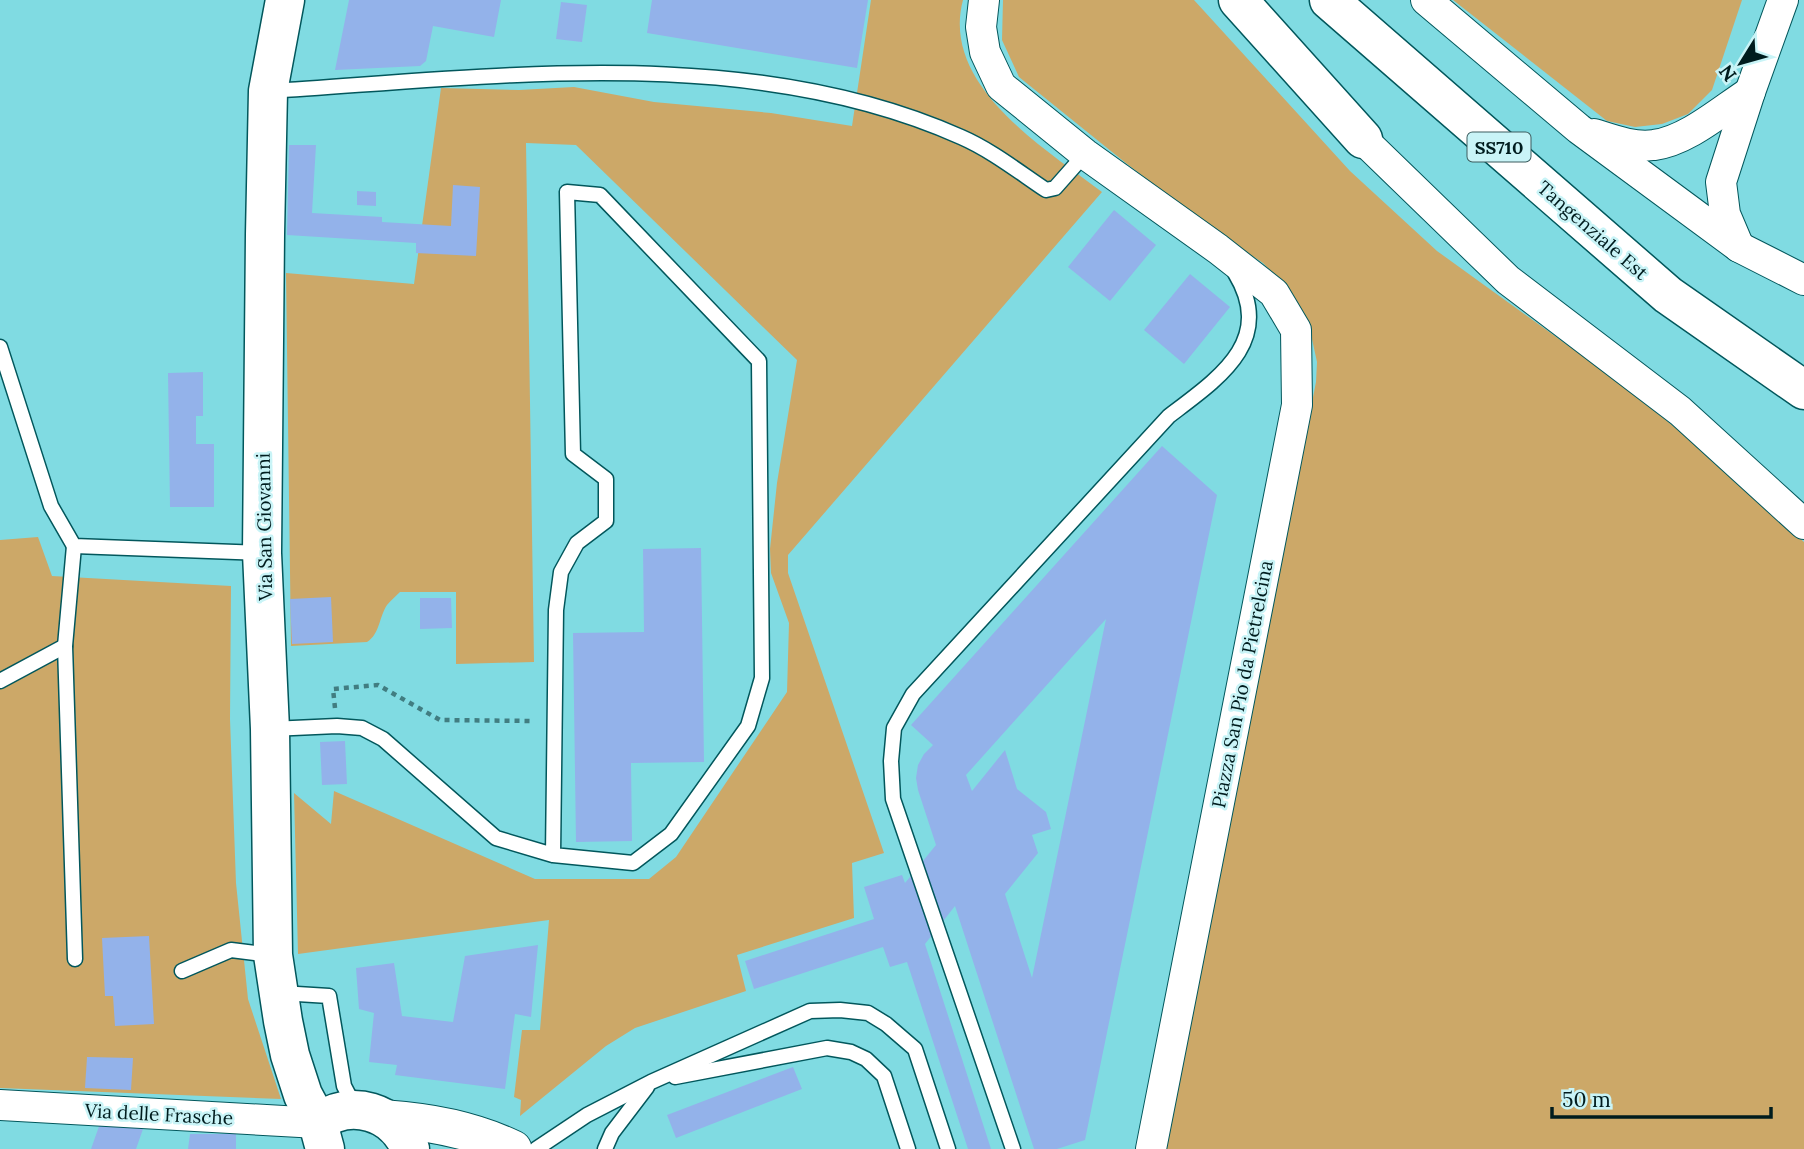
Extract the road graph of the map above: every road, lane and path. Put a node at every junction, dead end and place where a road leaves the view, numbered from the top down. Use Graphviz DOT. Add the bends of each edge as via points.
graph roads {
  1 [pos="285,0"];
  2 [pos="984,0"];
  3 [pos="1220,0"];
  4 [pos="1238,0"];
  5 [pos="1329,0"];
  6 [pos="1426,0"];
  7 [pos="1783,0"];
  8 [pos="268,91"];
  9 [pos="1750,92"];
  10 [pos="1579,129"];
  11 [pos="1363,139"];
  12 [pos="1085,155"];
  13 [pos="1739,247"];
  14 [pos="1218,249"];
  15 [pos="1804,280"];
  16 [pos="0,347"];
  17 [pos="1804,390"];
  18 [pos="1804,524"];
  19 [pos="74,546"];
  20 [pos="262,553"];
  21 [pos="65,646"];
  22 [pos="0,681"];
  23 [pos="555,721"];
  24 [pos="337,726"];
  25 [pos="270,729"];
  26 [pos="553,855"];
  27 [pos="273,955"];
  28 [pos="75,959"];
  29 [pos="182,971"];
  30 [pos="278,993"];
  31 [pos="651,1082"];
  32 [pos="0,1105"];
  33 [pos="347,1123"];
  34 [pos="410,1149"];
  35 [pos="513,1149"];
  36 [pos="536,1149"];
  37 [pos="605,1149"];
  38 [pos="908,1149"];
  39 [pos="948,1149"];
  40 [pos="1013,1149"];
  41 [pos="1151,1149"];
  1 -- 8 [label="main road, Via San Giovanni"];
  2 -- 12 [label="street, Piazza San Pio da Pietrelcina" via="981,27 985,52 1001,86"];
  3 -- 11 [label="street"];
  4 -- 11 [label="main road"];
  5 -- 17 [label="main road, Tangenziale Est / SS710" via="1668,295"];
  6 -- 10 [label="street"];
  7 -- 9 [label="street"];
  8 -- 12 [label="lane" via="577,72 741,79 836,96 909,116 963,138 1046,190 1055,188"];
  8 -- 20 [label="main road, Via San Giovanni"];
  9 -- 10 [label="street" via="1689,132 1654,145 1620,143"];
  9 -- 13 [label="street" via="1721,182 1725,214"];
  10 -- 13 [label="street"];
  11 -- 18 [label="street" via="1508,280 1680,411"];
  12 -- 14 [label="street, Piazza San Pio da Pietrelcina"];
  13 -- 15 [label="street"];
  14 -- 40 [label="lane" via="1249,300 1250,325 1237,356 1160,426 913,694 894,727 893,799"];
  14 -- 41 [label="street, Piazza San Pio da Pietrelcina" via="1274,292 1296,330 1297,405"];
  16 -- 19 [label="lane" via="51,506"];
  19 -- 20 [label="lane"];
  19 -- 21 [label="lane"];
  20 -- 25 [label="main road, Via San Giovanni"];
  21 -- 22 [label="lane"];
  21 -- 28 [label="lane"];
  23 -- 24 [label="path" via="440,720 378,685 333,689"];
  23 -- 26 [label="lane"];
  23 -- 26 [label="lane" via="561,572 577,543 606,522 606,479 573,454 567,192 600,195 760,361 762,678 748,726 671,834 633,863"];
  24 -- 25 [label="lane"];
  24 -- 26 [label="lane" via="362,727 383,739 496,838"];
  25 -- 27 [label="main road, Via San Giovanni"];
  27 -- 29 [label="lane" via="231,950"];
  27 -- 30 [label="main road, Via San Giovanni"];
  30 -- 33 [label="main road, Via San Giovanni" via="303,1095"];
  30 -- 33 [label="lane" via="328,996"];
  31 -- 36 [label="lane" via="587,1115"];
  31 -- 37 [label="lane"];
  31 -- 38 [label="lane" via="838,1049 866,1059 884,1076"];
  31 -- 39 [label="lane" via="810,1011 867,1013 915,1049"];
  32 -- 33 [label="street, Via delle Frasche"];
  33 -- 34 [label="main road, Via San Giovanni" via="404,1135"];
  33 -- 35 [label="street" via="448,1126"];
}
